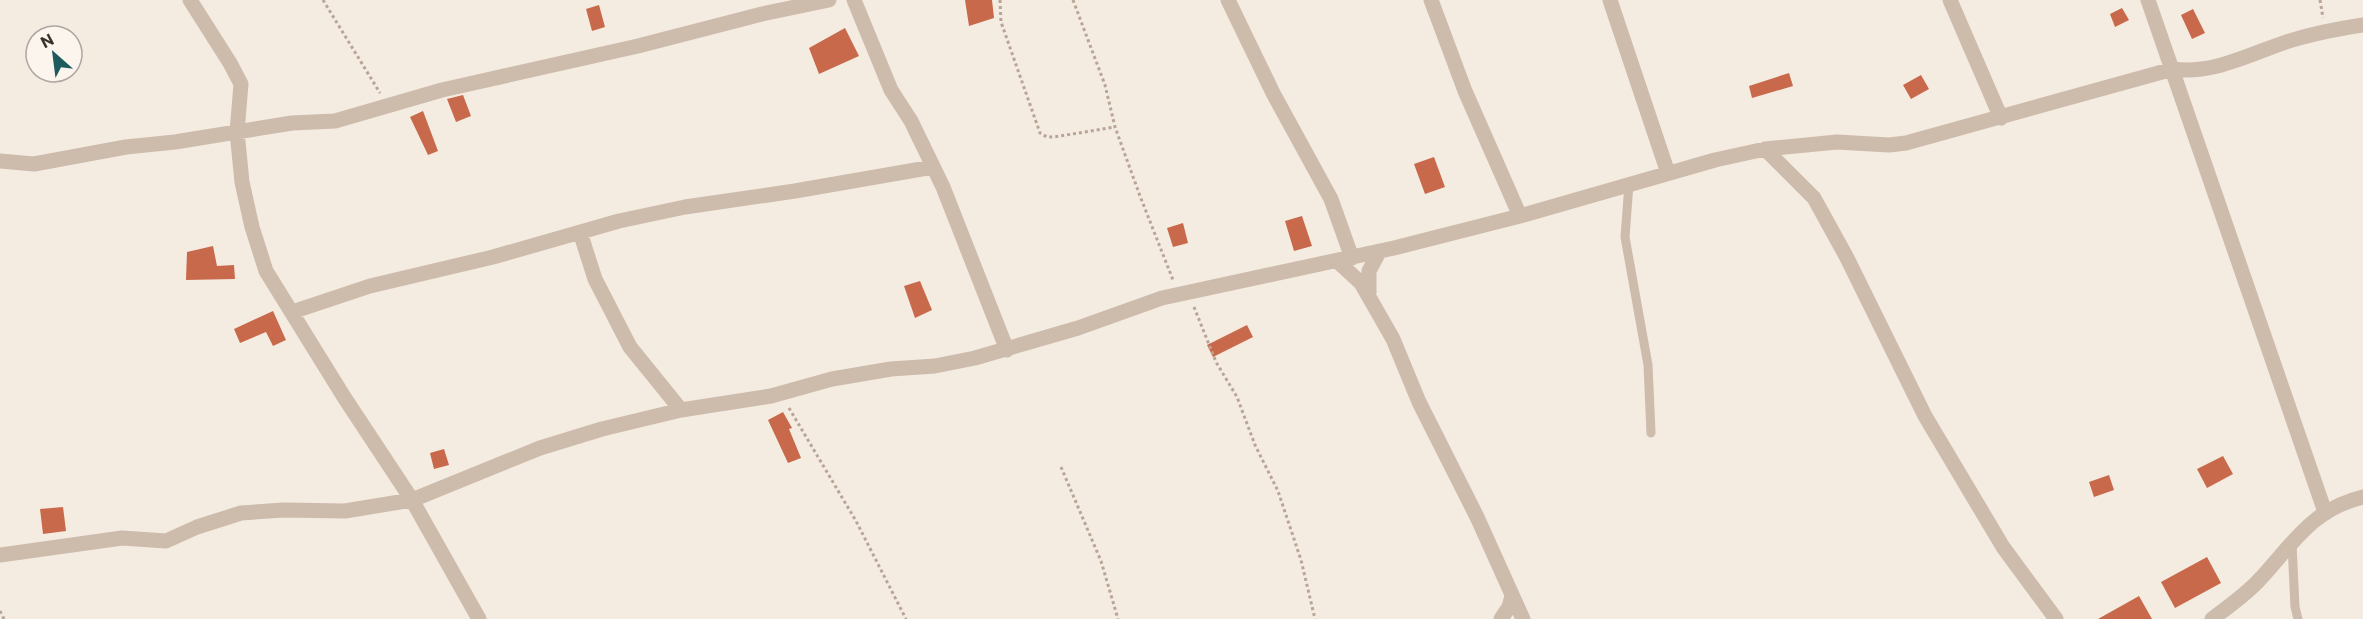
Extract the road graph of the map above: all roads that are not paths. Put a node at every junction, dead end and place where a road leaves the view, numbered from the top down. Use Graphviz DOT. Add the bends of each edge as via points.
graph roads {
  1 [pos="190,0"];
  2 [pos="829,0"];
  3 [pos="854,0"];
  4 [pos="1228,0"];
  5 [pos="1431,0"];
  6 [pos="1611,0"];
  7 [pos="1950,0"];
  8 [pos="2148,0"];
  9 [pos="2363,25"];
  10 [pos="2173,69"];
  11 [pos="2001,118"];
  12 [pos="237,132"];
  13 [pos="1765,149"];
  14 [pos="0,161"];
  15 [pos="933,167"];
  16 [pos="1668,173"];
  17 [pos="1629,184"];
  18 [pos="1520,216"];
  19 [pos="580,232"];
  20 [pos="1379,252"];
  21 [pos="1345,259"];
  22 [pos="1370,297"];
  23 [pos="292,312"];
  24 [pos="1007,350"];
  25 [pos="681,410"];
  26 [pos="1651,433"];
  27 [pos="2363,497"];
  28 [pos="412,500"];
  29 [pos="2325,512"];
  30 [pos="2292,541"];
  31 [pos="0,555"];
  32 [pos="1512,596"];
  33 [pos="479,619"];
  34 [pos="1501,619"];
  35 [pos="1523,619"];
  36 [pos="2056,619"];
  37 [pos="2212,619"];
  38 [pos="2298,619"];
  1 -- 12 [label="street" via="241,84"];
  2 -- 12 [label="street" via="480,81 335,122 292,123"];
  3 -- 15 [label="street" via="891,90"];
  4 -- 21 [label="street" via="1331,199"];
  5 -- 18 [label="street" via="1465,91"];
  6 -- 16 [label="street"];
  7 -- 11 [label="street"];
  8 -- 10 [label="street"];
  9 -- 10 [label="street" via="2301,38 2199,70"];
  10 -- 11 [label="street"];
  10 -- 29 [label="street"];
  11 -- 13 [label="street" via="1906,143 1837,142"];
  12 -- 14 [label="street" via="34,164"];
  12 -- 23 [label="street" via="252,226 266,271"];
  13 -- 16 [label="street"];
  13 -- 36 [label="street" via="1814,198 1925,416 2003,547"];
  15 -- 19 [label="street" via="685,207"];
  15 -- 24 [label="street"];
  16 -- 17 [label="street"];
  17 -- 18 [label="street"];
  17 -- 26 [label="lane" via="1625,237 1648,365"];
  18 -- 20 [label="street"];
  19 -- 23 [label="street" via="370,286"];
  19 -- 25 [label="street" via="595,279 630,347"];
  20 -- 21 [label="street"];
  20 -- 22 [label="street" via="1369,272"];
  21 -- 22 [label="street"];
  21 -- 24 [label="street" via="1162,298"];
  22 -- 32 [label="street"];
  23 -- 28 [label="street"];
  24 -- 25 [label="street" via="935,366 832,379 781,393"];
  25 -- 28 [label="street" via="540,448"];
  27 -- 29 [label="street"];
  28 -- 31 [label="street" via="345,511 241,513 166,541 122,538"];
  28 -- 33 [label="street"];
  29 -- 30 [label="street"];
  30 -- 37 [label="street" via="2260,580"];
  30 -- 38 [label="lane"];
  32 -- 34 [label="street"];
  32 -- 35 [label="street"];
}
